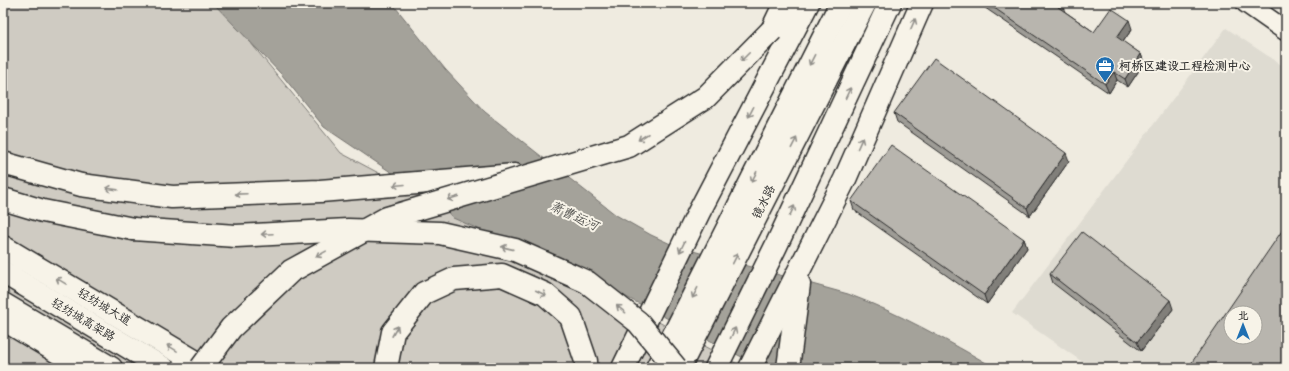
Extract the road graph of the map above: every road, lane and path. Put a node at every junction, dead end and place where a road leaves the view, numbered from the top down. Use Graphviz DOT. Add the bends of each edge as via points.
graph roads {
  1 [pos="785,3"];
  2 [pos="808,3"];
  3 [pos="841,3"];
  4 [pos="865,3"];
  5 [pos="890,3"];
  6 [pos="922,3"];
  7 [pos="1246,3"];
  8 [pos="1286,31"];
  9 [pos="3,163"];
  10 [pos="536,173"];
  11 [pos="3,199"];
  12 [pos="3,247"];
  13 [pos="801,267"];
  14 [pos="3,272"];
  15 [pos="8,312"];
  16 [pos="628,359"];
  17 [pos="84,368"];
  18 [pos="100,368"];
  19 [pos="111,368"];
  20 [pos="163,368"];
  21 [pos="201,368"];
  22 [pos="206,368"];
  23 [pos="386,368"];
  24 [pos="586,368"];
  25 [pos="657,368"];
  26 [pos="676,368"];
  27 [pos="679,368"];
  28 [pos="716,368"];
  29 [pos="750,368"];
  30 [pos="788,368"];
  1 -- 10 [label="main road, one-way, bridge" via="772,30 706,97 629,146"];
  2 -- 16 [label="main road, one-way" via="699,212"];
  3 -- 25 [label="main road, one-way"];
  27 -- 4 [label="main road, 镜水路, one-way"];
  28 -- 5 [label="main road, one-way"];
  13 -- 6 [label="main road, one-way" via="845,179"];
  7 -- 8 [label="street"];
  10 -- 9 [label="main road, one-way, bridge" via="320,191 172,197 81,184"];
  10 -- 21 [label="main road, one-way, bridge" via="387,218 291,271 231,328"];
  26 -- 11 [label="main road, one-way, bridge" via="638,322 587,282 514,250 440,233 348,230 236,236 132,229 43,211"];
  22 -- 12 [label="main road, 轻纺城大道, one-way"];
  13 -- 29 [label="main road"];
  13 -- 30 [label="main road"];
  14 -- 20 [label="main road, 轻纺城高架路"];
  15 -- 17 [label="main road"];
  15 -- 18 [label="main road"];
  15 -- 19 [label="main road"];
  23 -- 24 [label="main road, one-way" via="393,332 424,293 454,279 502,275 545,294 571,317"];
}
